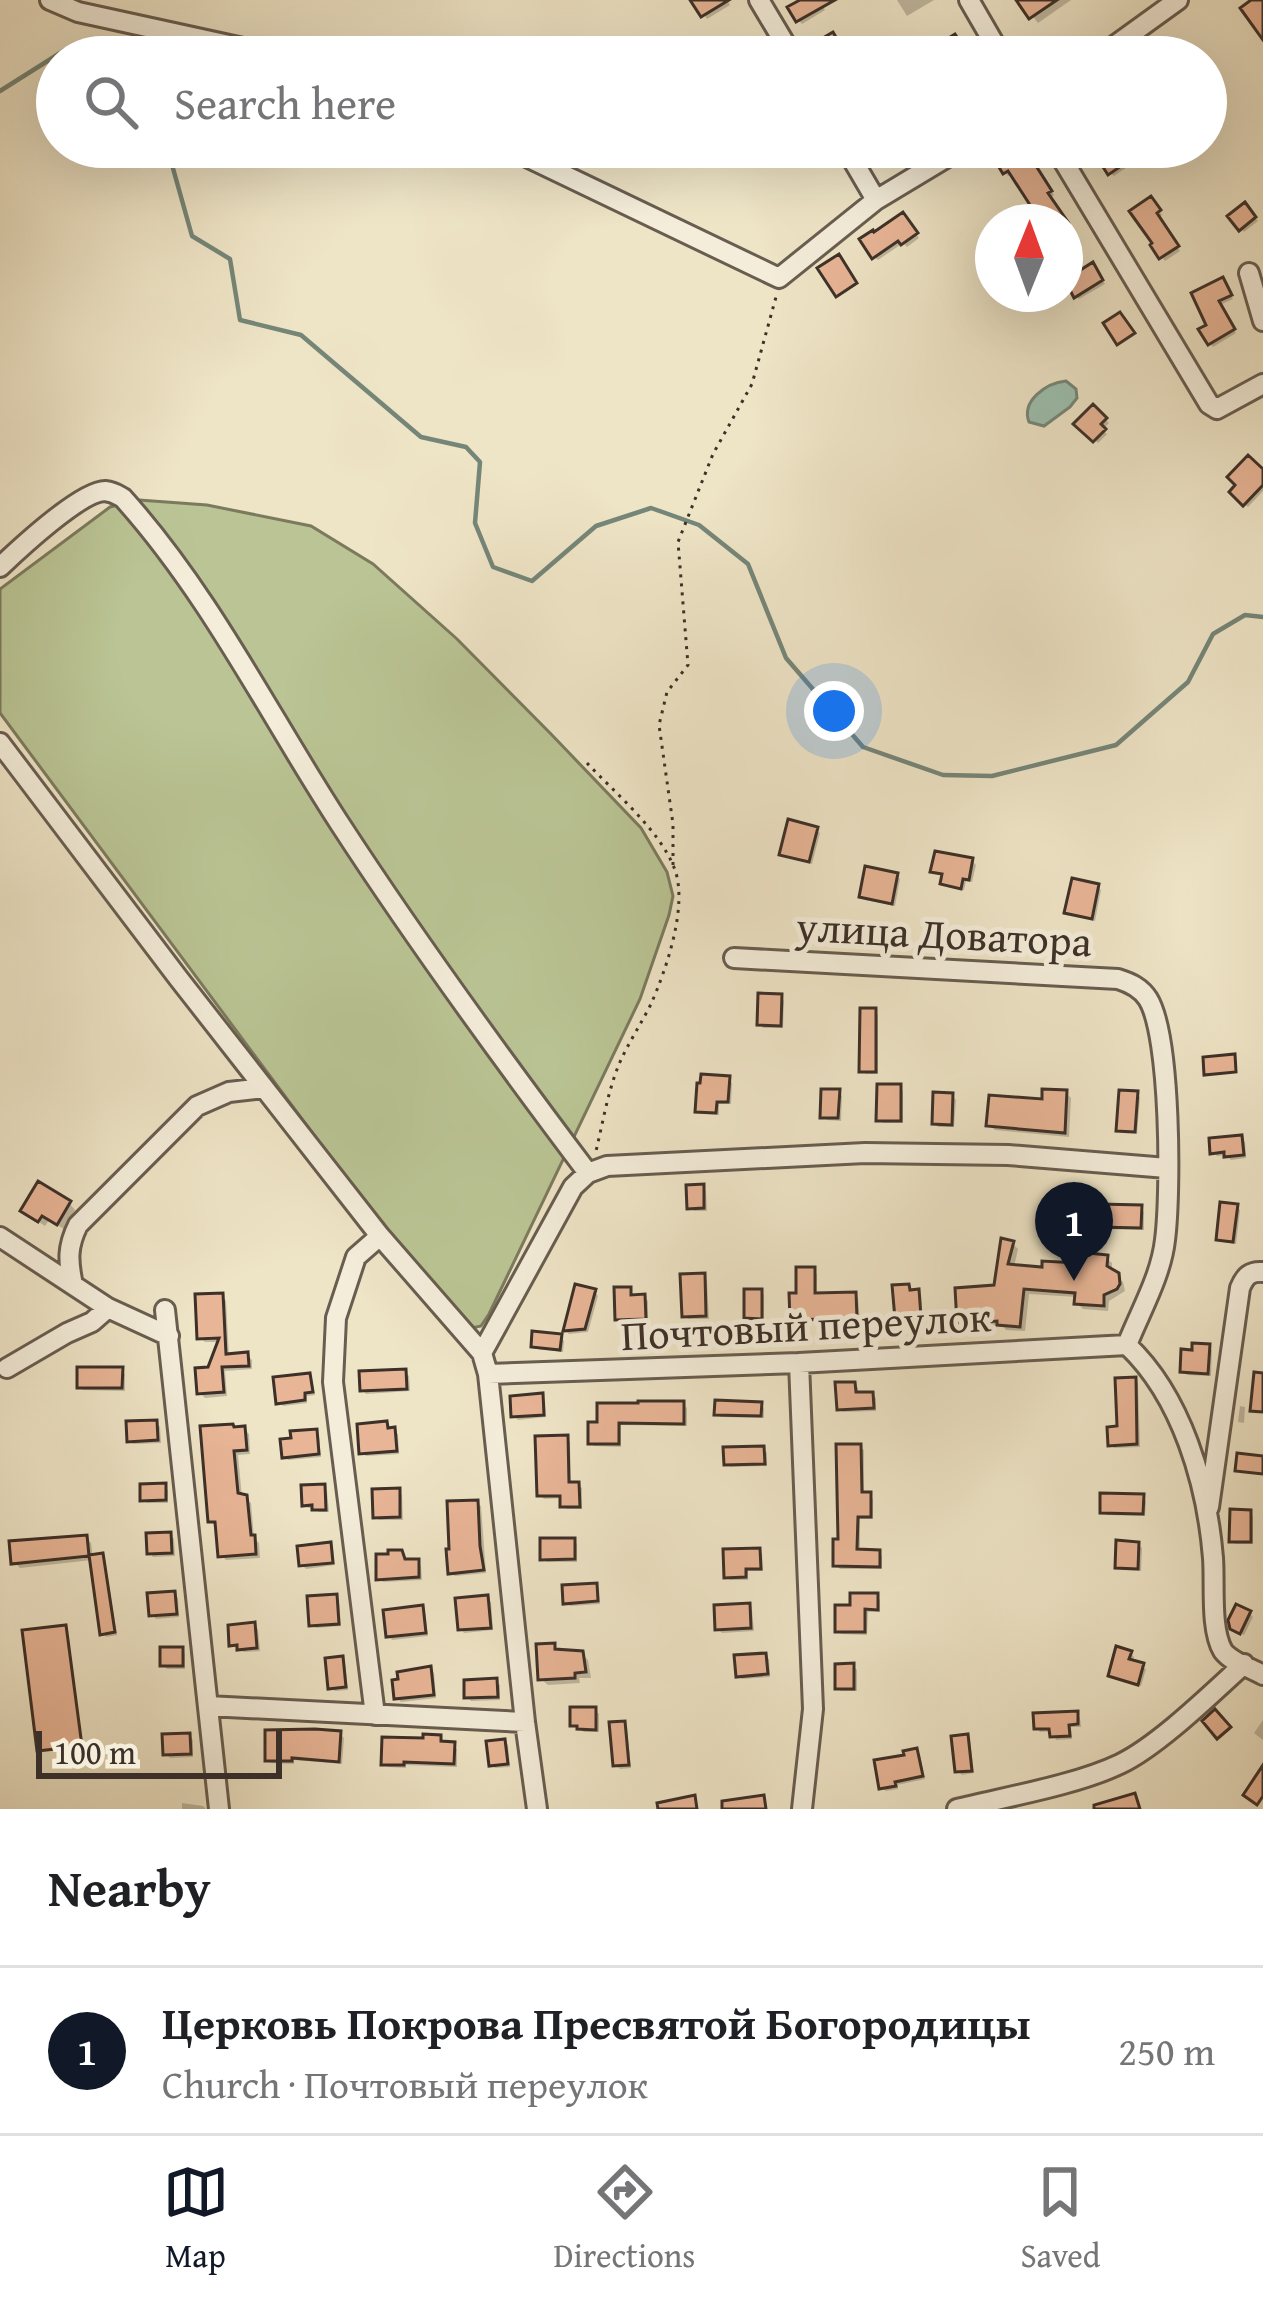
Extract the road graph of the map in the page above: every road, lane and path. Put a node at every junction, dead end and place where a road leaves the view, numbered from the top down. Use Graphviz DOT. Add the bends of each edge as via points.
graph roads {
  1 [pos="50,0"];
  2 [pos="759,0"];
  3 [pos="969,0"];
  4 [pos="1178,0"];
  5 [pos="188,36"];
  6 [pos="780,36"];
  7 [pos="990,36"];
  8 [pos="1129,36"];
  9 [pos="550,168"];
  10 [pos="857,168"];
  11 [pos="929,168"];
  12 [pos="1068,168"];
  13 [pos="876,200"];
  14 [pos="1249,273"];
  15 [pos="779,278"];
  16 [pos="1263,321"];
  17 [pos="1263,384"];
  18 [pos="0,567"];
  19 [pos="0,742"];
  20 [pos="587,763"];
  21 [pos="674,865"];
  22 [pos="734,958"];
  23 [pos="264,1088"];
  24 [pos="1167,1168"];
  25 [pos="588,1173"];
  26 [pos="380,1236"];
  27 [pos="0,1237"];
  28 [pos="1263,1272"];
  29 [pos="74,1286"];
  30 [pos="108,1308"];
  31 [pos="165,1310"];
  32 [pos="169,1336"];
  33 [pos="1127,1346"];
  34 [pos="482,1353"];
  35 [pos="800,1363"];
  36 [pos="7,1368"];
  37 [pos="488,1374"];
  38 [pos="1209,1512"];
  39 [pos="1244,1664"];
  40 [pos="1263,1675"];
  41 [pos="208,1706"];
  42 [pos="375,1715"];
  43 [pos="524,1722"];
  44 [pos="219,1809"];
  45 [pos="537,1809"];
  46 [pos="802,1809"];
  47 [pos="957,1809"];
  1 -- 5 [label="street"];
  2 -- 6 [label="street"];
  3 -- 7 [label="street"];
  4 -- 8 [label="street"];
  9 -- 15 [label="street"];
  10 -- 13 [label="street"];
  11 -- 13 [label="street"];
  12 -- 17 [label="street" via="1209,404 1217,409"];
  13 -- 15 [label="street"];
  14 -- 16 [label="street"];
  15 -- 21 [label="path" via="752,384 678,542 688,665 667,692 659,725"];
  18 -- 25 [label="street" via="82,499 99,491 123,498 239,658 467,1012"];
  19 -- 23 [label="street"];
  20 -- 21 [label="path"];
  21 -- 25 [label="path" via="675,931 652,1003 620,1060"];
  22 -- 24 [label="street, улица Доватора" via="1132,983 1156,1020"];
  23 -- 26 [label="street"];
  23 -- 29 [label="street" via="197,1106 78,1225 69,1245"];
  24 -- 25 [label="street" via="866,1153 629,1164"];
  24 -- 33 [label="street, улица Доватора" via="1165,1240"];
  25 -- 34 [label="street" via="573,1186"];
  26 -- 34 [label="street"];
  26 -- 42 [label="street" via="356,1257 336,1318 333,1382"];
  27 -- 29 [label="street"];
  28 -- 38 [label="street" via="1251,1273 1240,1288"];
  29 -- 30 [label="street"];
  30 -- 32 [label="street"];
  30 -- 36 [label="street"];
  31 -- 32 [label="street"];
  32 -- 41 [label="street"];
  33 -- 35 [label="street, Почтовый переулок"];
  33 -- 38 [label="street" via="1171,1407"];
  34 -- 37 [label="street"];
  35 -- 37 [label="street, Почтовый переулок"];
  35 -- 46 [label="street" via="813,1709"];
  37 -- 43 [label="street"];
  38 -- 39 [label="street" via="1217,1634 1224,1652"];
  39 -- 40 [label="street"];
  39 -- 47 [label="street" via="1119,1764"];
  41 -- 42 [label="street"];
  41 -- 44 [label="street"];
  42 -- 43 [label="street"];
  43 -- 45 [label="street"];
}
